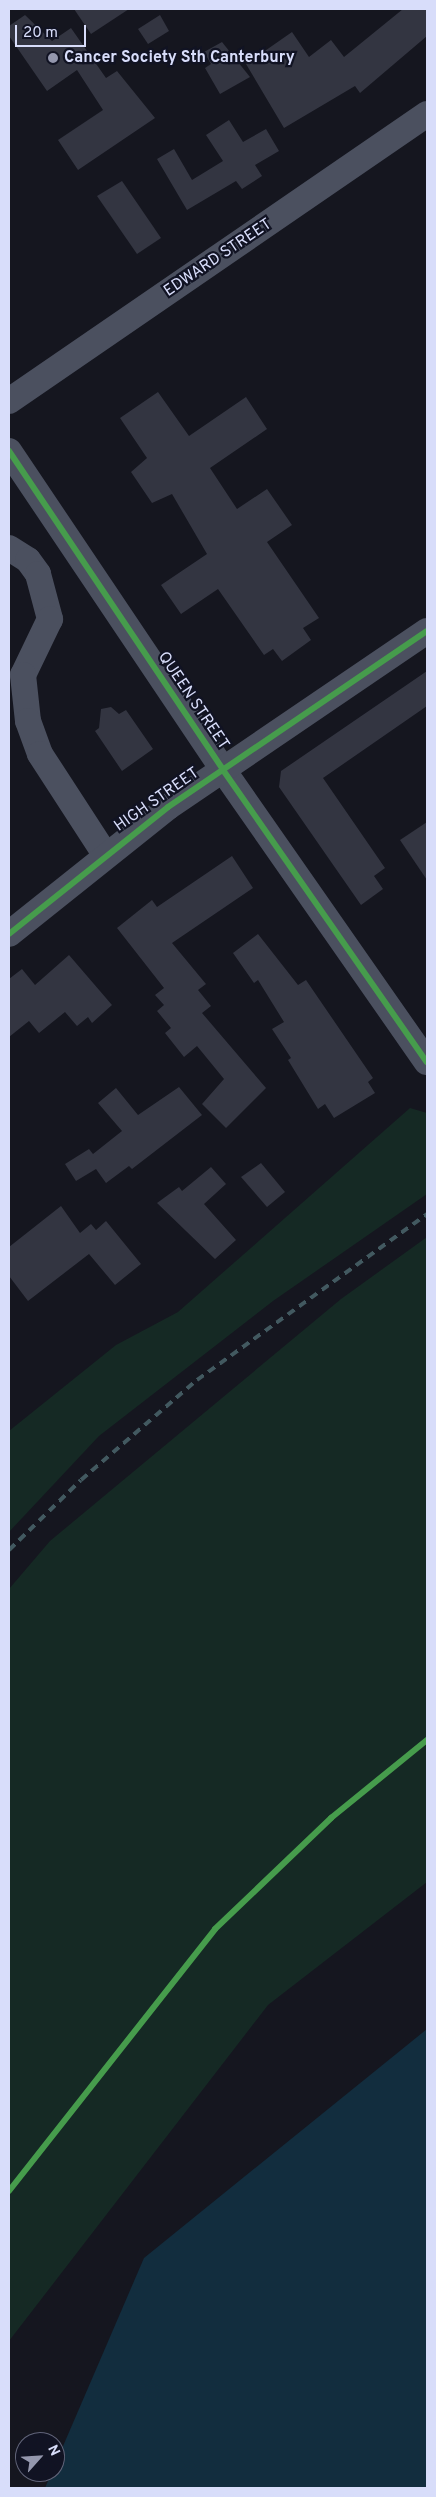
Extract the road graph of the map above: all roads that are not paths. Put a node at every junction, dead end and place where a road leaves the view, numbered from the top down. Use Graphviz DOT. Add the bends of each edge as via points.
graph roads {
  1 [pos="427,114"];
  2 [pos="9,401"];
  3 [pos="9,450"];
  4 [pos="9,548"];
  5 [pos="427,631"];
  6 [pos="17,713"];
  7 [pos="224,770"];
  8 [pos="106,854"];
  9 [pos="9,934"];
  10 [pos="427,1062"];
  1 -- 2 [label="street, EDWARD STREET"];
  3 -- 7 [label="street, QUEEN STREET"];
  4 -- 6 [label="street" via="28,560 38,574 50,619 23,675"];
  5 -- 7 [label="street, HIGH STREET"];
  6 -- 8 [label="street"];
  7 -- 8 [label="street, HIGH STREET"];
  7 -- 10 [label="street, QUEEN STREET"];
  8 -- 9 [label="street, HIGH STREET"];
}
